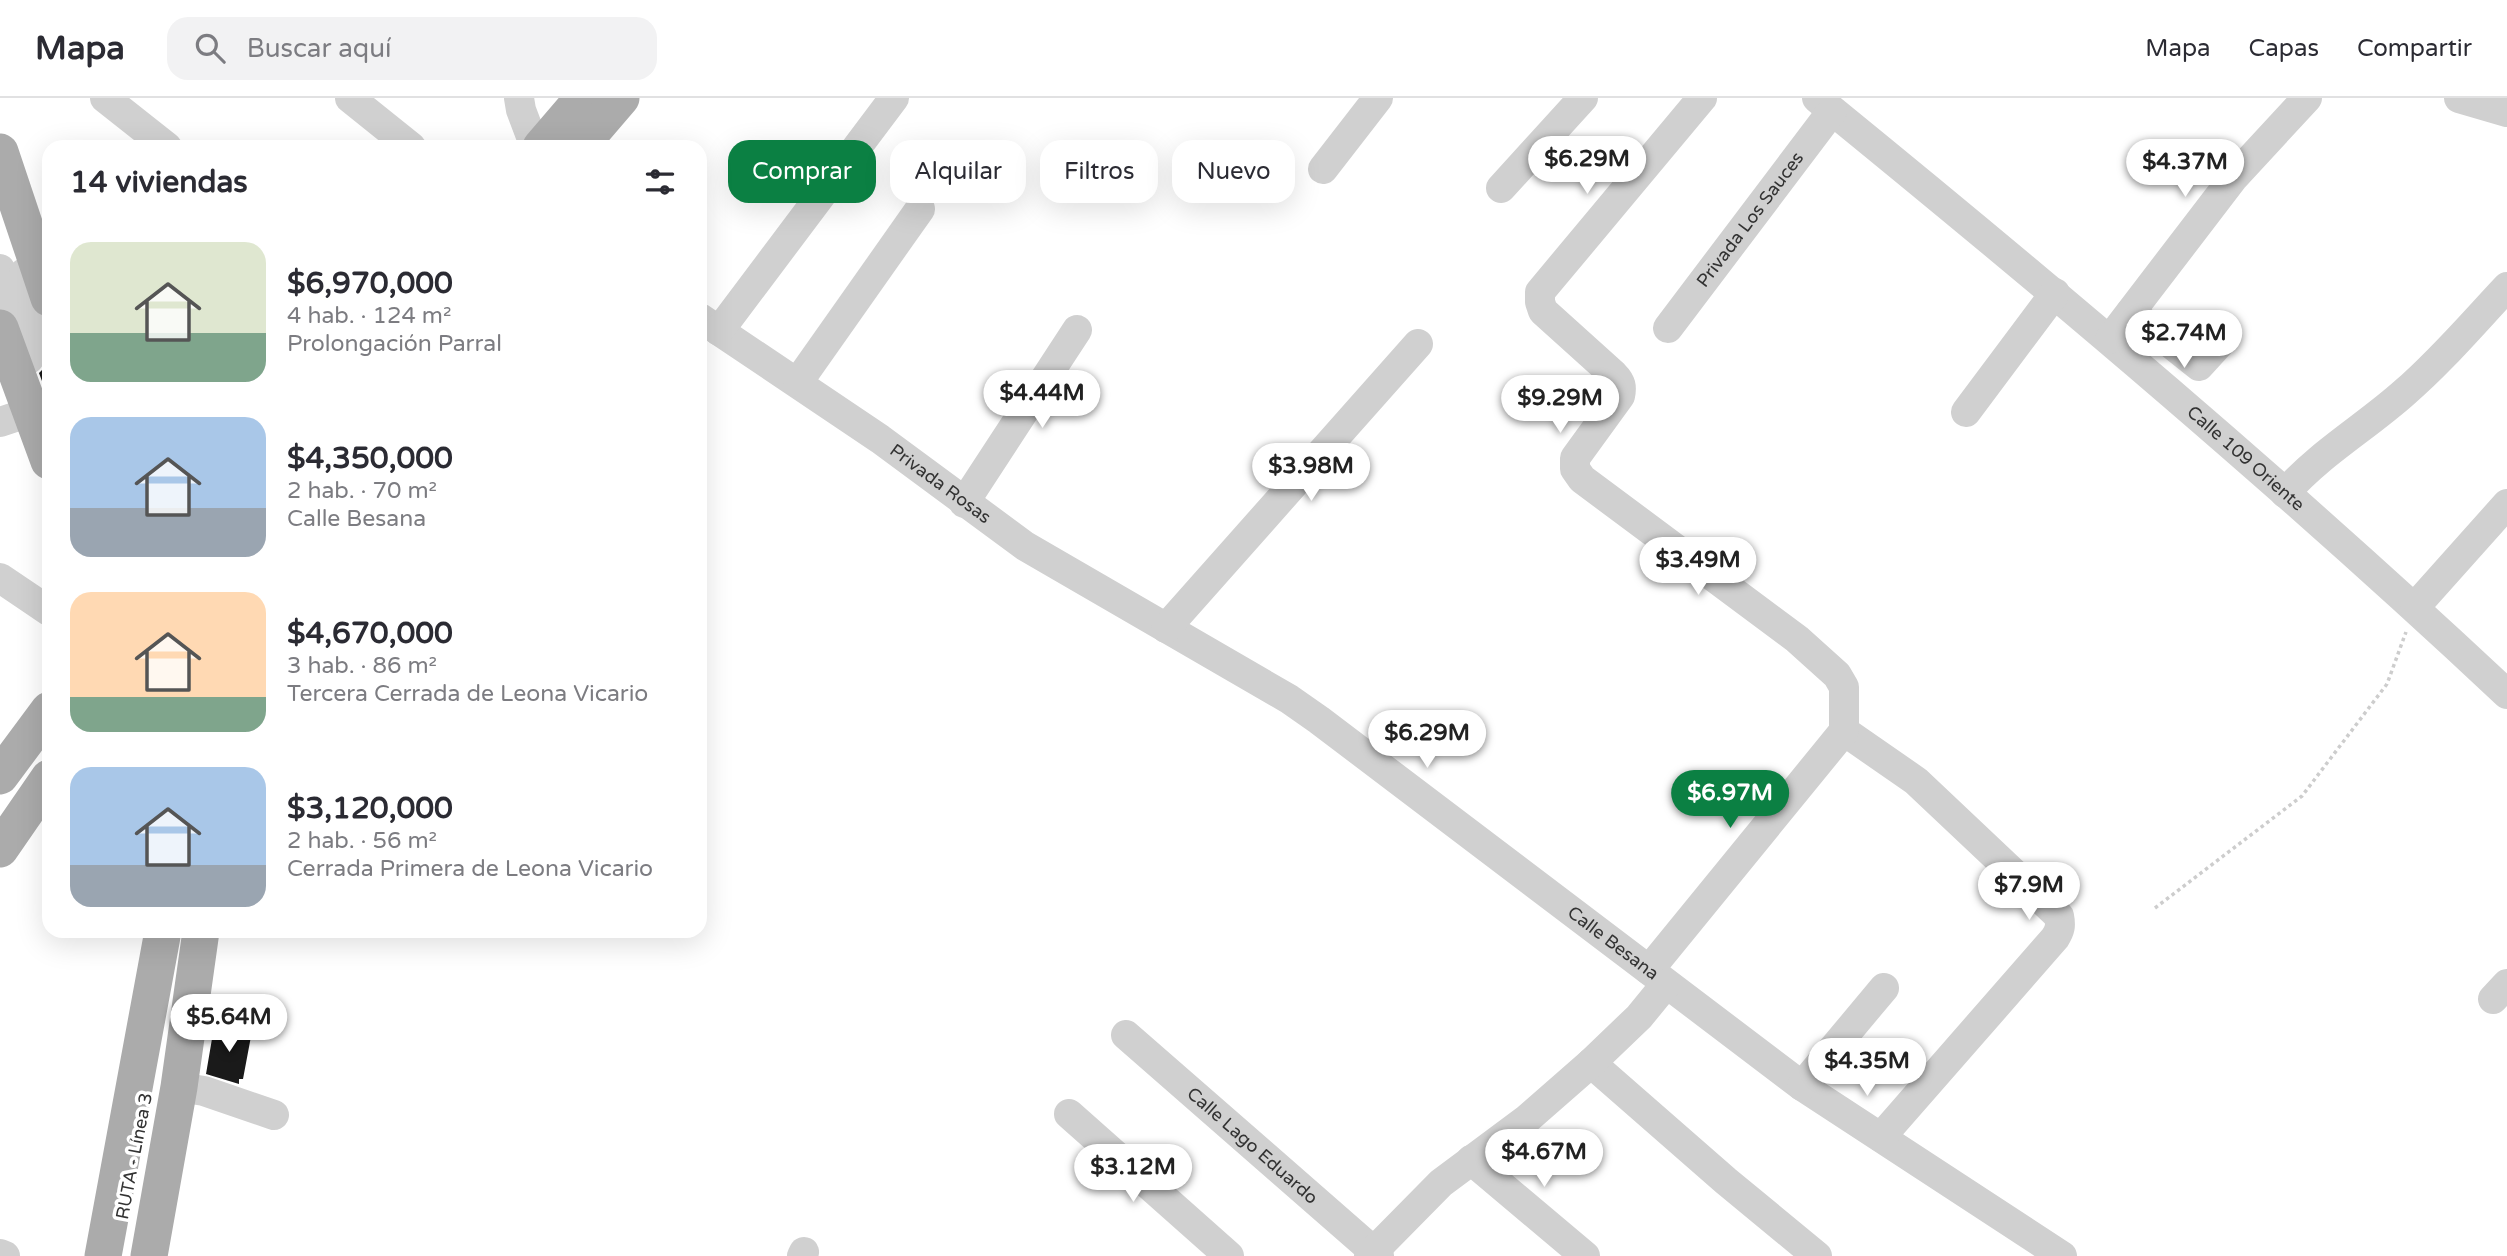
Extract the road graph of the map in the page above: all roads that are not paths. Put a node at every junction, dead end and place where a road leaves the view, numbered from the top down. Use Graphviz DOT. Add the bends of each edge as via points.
graph roads {
  1 [pos="105,98"];
  2 [pos="350,98"];
  3 [pos="519,98"];
  4 [pos="621,98"];
  5 [pos="894,98"];
  6 [pos="1378,98"];
  7 [pos="1583,98"];
  8 [pos="1702,98"];
  9 [pos="2307,98"];
  10 [pos="2459,98"];
  11 [pos="572,102"];
  12 [pos="1825,104"];
  13 [pos="2507,112"];
  14 [pos="157,140"];
  15 [pos="402,140"];
  16 [pos="532,140"];
  17 [pos="546,140"];
  18 [pos="585,140"];
  19 [pos="0,152"];
  20 [pos="1323,169"];
  21 [pos="1501,188"];
  22 [pos="0,209"];
  23 [pos="920,209"];
  24 [pos="0,269"];
  25 [pos="42,273"];
  26 [pos="2507,287"];
  27 [pos="2055,293"];
  28 [pos="2131,312"];
  29 [pos="42,323"];
  30 [pos="709,325"];
  31 [pos="0,328"];
  32 [pos="1668,328"];
  33 [pos="1077,330"];
  34 [pos="2110,339"];
  35 [pos="1418,344"];
  36 [pos="2220,344"];
  37 [pos="798,382"];
  38 [pos="1966,412"];
  39 [pos="26,419"];
  40 [pos="42,448"];
  41 [pos="2286,493"];
  42 [pos="964,503"];
  43 [pos="2507,504"];
  44 [pos="0,578"];
  45 [pos="42,606"];
  46 [pos="2415,607"];
  47 [pos="1166,628"];
  48 [pos="2507,694"];
  49 [pos="1844,716"];
  50 [pos="42,719"];
  51 [pos="0,776"];
  52 [pos="42,788"];
  53 [pos="0,849"];
  54 [pos="162,938"];
  55 [pos="173,938"];
  56 [pos="183,938"];
  57 [pos="200,938"];
  58 [pos="1657,977"];
  59 [pos="1884,988"];
  60 [pos="1126,1035"];
  61 [pos="1591,1063"];
  62 [pos="1802,1086"];
  63 [pos="179,1087"];
  64 [pos="1069,1114"];
  65 [pos="274,1115"];
  66 [pos="1881,1137"];
  67 [pos="1471,1160"];
  68 [pos="1374,1254"];
  69 [pos="103,1256"];
  70 [pos="113,1256"];
  71 [pos="137,1256"];
  72 [pos="149,1256"];
  73 [pos="1229,1256"];
  74 [pos="1585,1256"];
  75 [pos="1817,1256"];
  76 [pos="2062,1256"];
  1 -- 14 [label="street"];
  2 -- 15 [label="street"];
  3 -- 16 [label="street"];
  4 -- 18 [label="main road"];
  5 -- 30 [label="street, Privada Rosas"];
  6 -- 20 [label="street"];
  7 -- 21 [label="street"];
  8 -- 49 [label="street" via="1540,292 1543,311 1614,375 1622,388 1575,458 1575,469 1582,479 1797,639 1838,675 1844,687"];
  9 -- 28 [label="street" via="2234,177"];
  10 -- 13 [label="street"];
  11 -- 17 [label="main road"];
  12 -- 27 [label="street, Calle 109 Oriente"];
  12 -- 32 [label="street, Privada Los Sauces"];
  19 -- 25 [label="main road"];
  22 -- 29 [label="street"];
  23 -- 37 [label="street"];
  24 -- 39 [label="street"];
  26 -- 41 [label="street" via="2428,371 2305,470"];
  27 -- 34 [label="street, Calle 109 Oriente"];
  27 -- 38 [label="street"];
  28 -- 34 [label="street"];
  28 -- 36 [label="street" via="2199,366"];
  30 -- 37 [label="street, Privada Rosas"];
  31 -- 39 [label="main road"];
  33 -- 42 [label="street"];
  34 -- 41 [label="street, Calle 109 Oriente"];
  35 -- 47 [label="street"];
  37 -- 42 [label="street, Privada Rosas"];
  39 -- 40 [label="main road"];
  41 -- 46 [label="street, Calle 109 Oriente"];
  42 -- 47 [label="street, Privada Rosas" via="1025,546"];
  43 -- 46 [label="street"];
  44 -- 45 [label="street"];
  46 -- 48 [label="street, Calle 109 Oriente"];
  47 -- 58 [label="street, Calle Besana" via="1320,720"];
  49 -- 58 [label="street"];
  49 -- 66 [label="street" via="2059,916 2061,923 2055,938"];
  50 -- 51 [label="main road"];
  52 -- 53 [label="main road"];
  54 -- 69 [label="main road"];
  55 -- 70 [label="street, RUTA - Línea 3" via="145,1105"];
  56 -- 71 [label="street"];
  57 -- 63 [label="main road"];
  58 -- 61 [label="street" via="1639,1017"];
  58 -- 62 [label="street, Calle Besana"];
  59 -- 62 [label="street"];
  60 -- 68 [label="street, Calle Lago Eduardo"];
  61 -- 67 [label="street"];
  61 -- 75 [label="street"];
  62 -- 66 [label="street, Calle Besana"];
  63 -- 65 [label="street"];
  63 -- 72 [label="main road"];
  64 -- 73 [label="street"];
  66 -- 76 [label="street, Calle Besana"];
  67 -- 68 [label="street" via="1441,1184"];
  67 -- 74 [label="street"];
}
